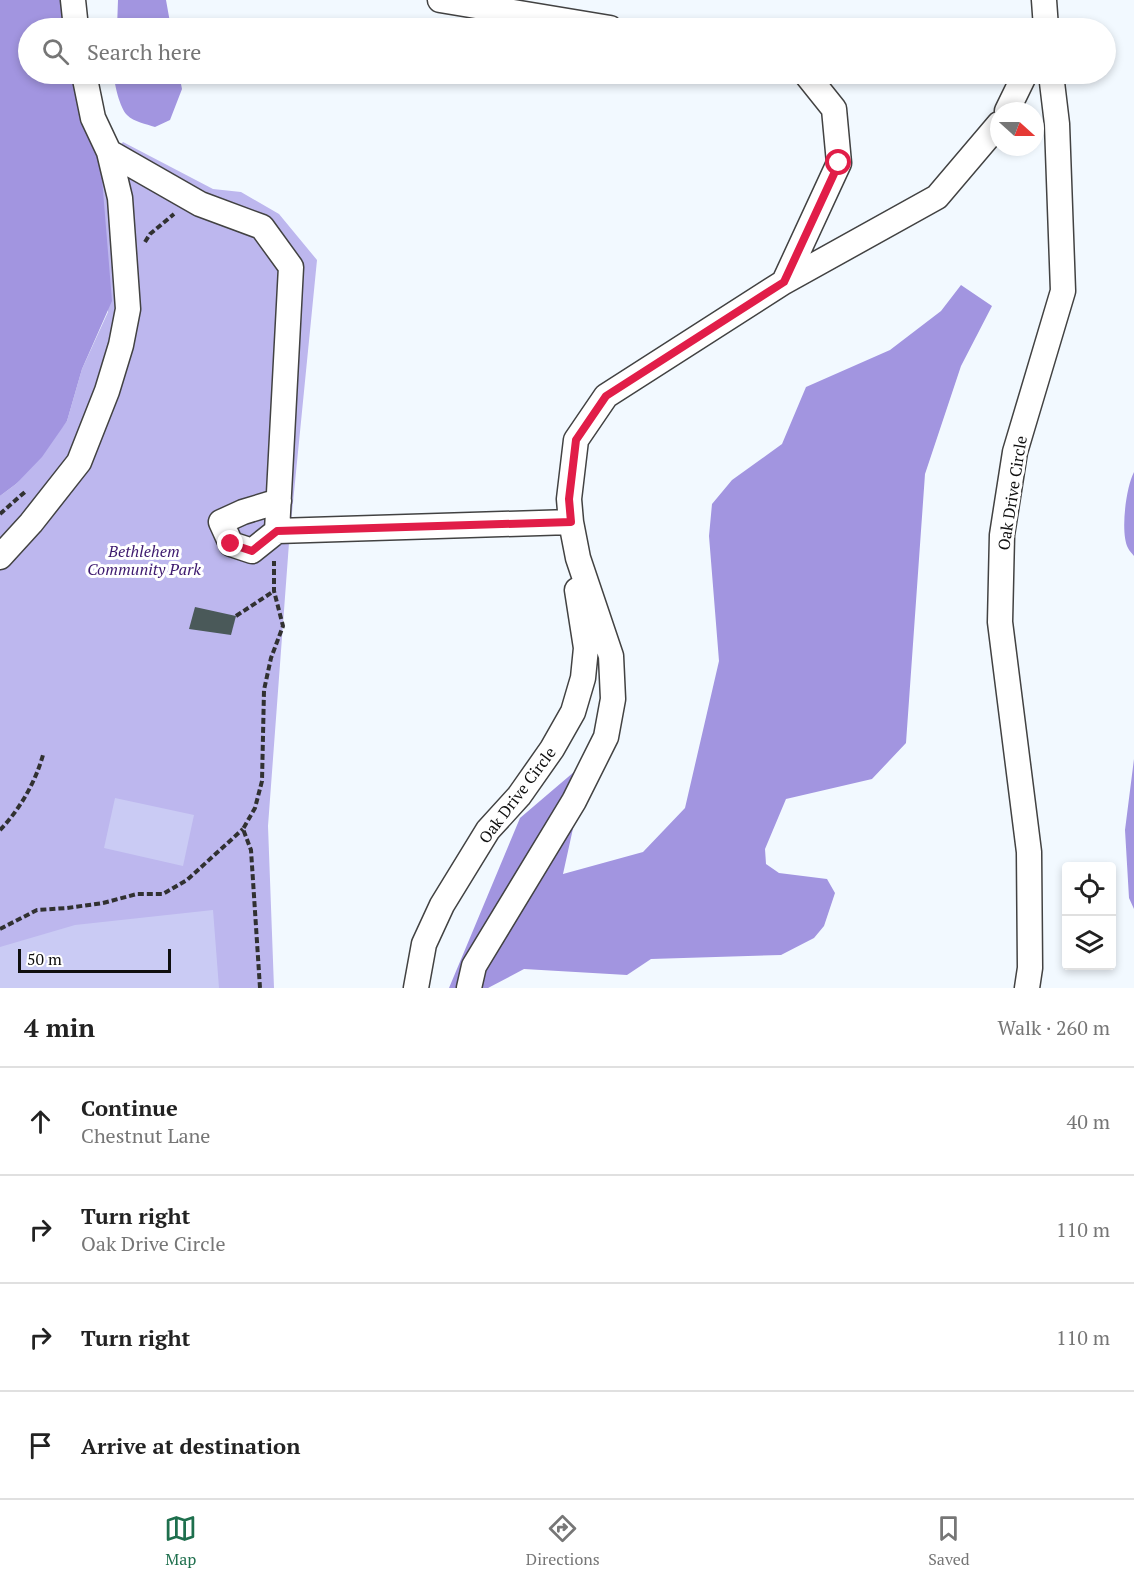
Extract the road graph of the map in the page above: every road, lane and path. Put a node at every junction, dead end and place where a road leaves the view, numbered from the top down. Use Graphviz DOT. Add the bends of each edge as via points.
graph roads {
  1 [pos="73,0"];
  2 [pos="440,0"];
  3 [pos="1044,0"];
  4 [pos="75,18"];
  5 [pos="549,18"];
  6 [pos="1045,18"];
  7 [pos="86,84"];
  8 [pos="814,84"];
  9 [pos="1020,84"];
  10 [pos="1052,84"];
  11 [pos="1011,102"];
  12 [pos="990,135"];
  13 [pos="109,152"];
  14 [pos="200,204"];
  15 [pos="139,250"];
  16 [pos="784,282"];
  17 [pos="34,484"];
  18 [pos="279,501"];
  19 [pos="0,514"];
  20 [pos="571,522"];
  21 [pos="277,531"];
  22 [pos="0,556"];
  23 [pos="578,558"];
  24 [pos="274,591"];
  25 [pos="236,616"];
  26 [pos="43,754"];
  27 [pos="243,829"];
  28 [pos="0,830"];
  29 [pos="0,929"];
  30 [pos="260,988"];
  31 [pos="416,988"];
  32 [pos="469,988"];
  33 [pos="1028,988"];
  1 -- 4 [label="street"];
  2 -- 5 [label="street"];
  3 -- 6 [label="street"];
  7 -- 13 [label="street" via="93,118"];
  8 -- 16 [label="street" via="834,109 839,163"];
  9 -- 11 [label="street"];
  10 -- 33 [label="street, Oak Drive Circle" via="1063,291 1015,452 1002,546 1000,622 1029,852"];
  12 -- 16 [label="street, Oak Drive Circle" via="937,197"];
  13 -- 14 [label="street"];
  13 -- 22 [label="street" via="120,198 129,309 121,345 79,462 31,524"];
  14 -- 15 [label="path" via="173,214"];
  14 -- 18 [label="street" via="262,227 291,267"];
  16 -- 20 [label="street, Oak Drive Circle" via="606,396 576,440 569,499"];
  17 -- 19 [label="path"];
  18 -- 21 [label="street"];
  18 -- 21 [label="street" via="221,522 231,544 252,551"];
  20 -- 21 [label="street"];
  20 -- 23 [label="street, Oak Drive Circle"];
  21 -- 24 [label="path"];
  23 -- 31 [label="street, Oak Drive Circle" via="577,596 586,648 583,678 573,712 552,749 488,830 442,905 424,944"];
  23 -- 32 [label="street, Oak Drive Circle" via="610,656 613,699 606,737 574,801 474,966"];
  24 -- 25 [label="path"];
  24 -- 27 [label="path" via="283,626 264,690 262,781 255,808"];
  26 -- 28 [label="path" via="25,797"];
  27 -- 29 [label="path" via="187,880 163,894 137,894 103,903 38,910"];
  27 -- 30 [label="path" via="251,850"];
}
